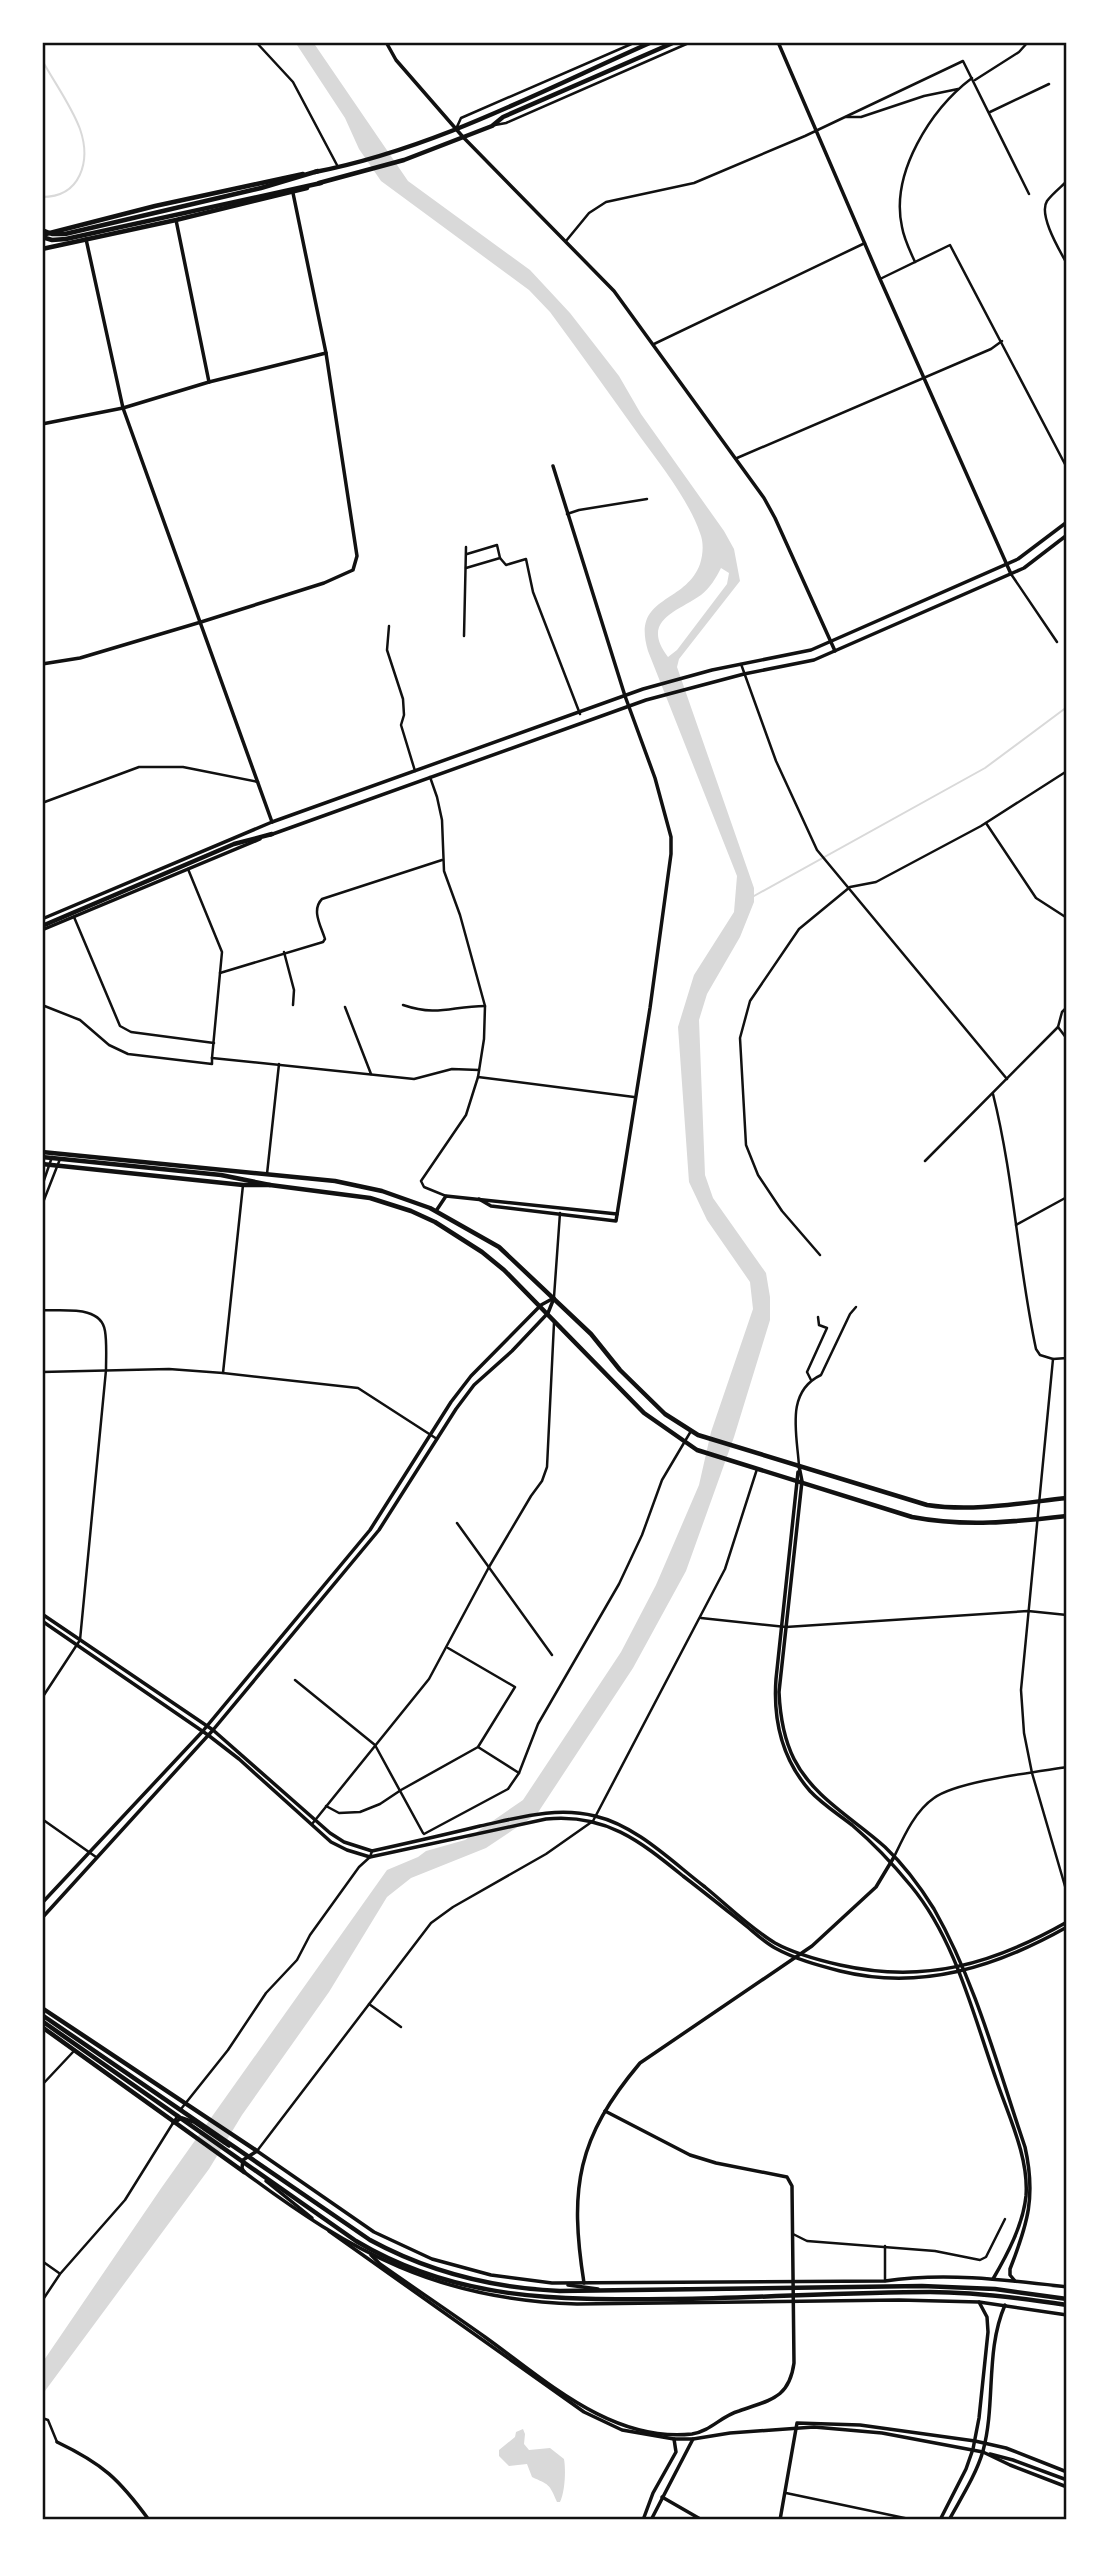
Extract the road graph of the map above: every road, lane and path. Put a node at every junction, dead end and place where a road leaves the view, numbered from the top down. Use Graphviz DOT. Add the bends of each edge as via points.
graph roads {
  1 [pos="46,42"];
  2 [pos="256,42"];
  3 [pos="386,42"];
  4 [pos="635,42"];
  5 [pos="652,42"];
  6 [pos="675,42"];
  7 [pos="691,42"];
  8 [pos="778,42"];
  9 [pos="1028,42"];
  10 [pos="42,47"];
  11 [pos="974,79"];
  12 [pos="1049,84"];
  13 [pos="958,89"];
  14 [pos="990,112"];
  15 [pos="843,117"];
  16 [pos="492,126"];
  17 [pos="456,129"];
  18 [pos="817,130"];
  19 [pos="463,137"];
  20 [pos="338,167"];
  21 [pos="318,171"];
  22 [pos="1067,181"];
  23 [pos="321,183"];
  24 [pos="293,192"];
  25 [pos="254,193"];
  26 [pos="1029,194"];
  27 [pos="176,220"];
  28 [pos="42,234"];
  29 [pos="86,239"];
  30 [pos="566,241"];
  31 [pos="865,243"];
  32 [pos="42,249"];
  33 [pos="915,262"];
  34 [pos="1067,264"];
  35 [pos="880,279"];
  36 [pos="1002,341"];
  37 [pos="654,344"];
  38 [pos="326,353"];
  39 [pos="924,378"];
  40 [pos="209,382"];
  41 [pos="123,408"];
  42 [pos="42,424"];
  43 [pos="737,458"];
  44 [pos="553,466"];
  45 [pos="1067,468"];
  46 [pos="647,499"];
  47 [pos="567,514"];
  48 [pos="1067,522"];
  49 [pos="1067,535"];
  50 [pos="466,547"];
  51 [pos="466,555"];
  52 [pos="500,558"];
  53 [pos="1006,565"];
  54 [pos="466,568"];
  55 [pos="1011,574"];
  56 [pos="201,622"];
  57 [pos="389,626"];
  58 [pos="464,636"];
  59 [pos="831,642"];
  60 [pos="1057,642"];
  61 [pos="835,651"];
  62 [pos="42,664"];
  63 [pos="741,664"];
  64 [pos="744,674"];
  65 [pos="625,696"];
  66 [pos="629,705"];
  67 [pos="580,713"];
  68 [pos="415,771"];
  69 [pos="1067,771"];
  70 [pos="430,778"];
  71 [pos="258,782"];
  72 [pos="42,803"];
  73 [pos="272,822"];
  74 [pos="986,823"];
  75 [pos="272,834"];
  76 [pos="442,860"];
  77 [pos="188,869"];
  78 [pos="850,887"];
  79 [pos="96,895"];
  80 [pos="101,905"];
  81 [pos="74,916"];
  82 [pos="1067,918"];
  83 [pos="42,919"];
  84 [pos="42,928"];
  85 [pos="284,952"];
  86 [pos="220,973"];
  87 [pos="42,1005"];
  88 [pos="293,1005"];
  89 [pos="403,1005"];
  90 [pos="485,1006"];
  91 [pos="345,1007"];
  92 [pos="1067,1007"];
  93 [pos="1058,1027"];
  94 [pos="1067,1039"];
  95 [pos="214,1043"];
  96 [pos="212,1058"];
  97 [pos="279,1064"];
  98 [pos="479,1070"];
  99 [pos="371,1074"];
  100 [pos="478,1077"];
  101 [pos="1007,1079"];
  102 [pos="993,1094"];
  103 [pos="636,1097"];
  104 [pos="52,1153"];
  105 [pos="42,1154"];
  106 [pos="60,1154"];
  107 [pos="925,1161"];
  108 [pos="42,1164"];
  109 [pos="51,1165"];
  110 [pos="59,1166"];
  111 [pos="268,1174"];
  112 [pos="243,1185"];
  113 [pos="270,1185"];
  114 [pos="42,1186"];
  115 [pos="446,1196"];
  116 [pos="1067,1197"];
  117 [pos="479,1199"];
  118 [pos="42,1205"];
  119 [pos="436,1212"];
  120 [pos="560,1213"];
  121 [pos="617,1214"];
  122 [pos="1016,1225"];
  123 [pos="820,1255"];
  124 [pos="554,1298"];
  125 [pos="541,1305"];
  126 [pos="856,1307"];
  127 [pos="42,1310"];
  128 [pos="548,1313"];
  129 [pos="818,1317"];
  130 [pos="555,1320"];
  131 [pos="1067,1357"];
  132 [pos="1053,1359"];
  133 [pos="106,1370"];
  134 [pos="42,1372"];
  135 [pos="223,1373"];
  136 [pos="811,1380"];
  137 [pos="691,1431"];
  138 [pos="430,1435"];
  139 [pos="437,1439"];
  140 [pos="686,1441"];
  141 [pos="799,1466"];
  142 [pos="757,1468"];
  143 [pos="800,1480"];
  144 [pos="1067,1498"];
  145 [pos="1039,1501"];
  146 [pos="1067,1516"];
  147 [pos="1037,1520"];
  148 [pos="457,1523"];
  149 [pos="489,1567"];
  150 [pos="1028,1611"];
  151 [pos="42,1614"];
  152 [pos="1067,1615"];
  153 [pos="700,1618"];
  154 [pos="42,1621"];
  155 [pos="784,1627"];
  156 [pos="80,1640"];
  157 [pos="78,1646"];
  158 [pos="448,1647"];
  159 [pos="552,1655"];
  160 [pos="295,1680"];
  161 [pos="42,1698"];
  162 [pos="207,1726"];
  163 [pos="213,1730"];
  164 [pos="202,1731"];
  165 [pos="208,1735"];
  166 [pos="375,1745"];
  167 [pos="478,1747"];
  168 [pos="1067,1767"];
  169 [pos="519,1773"];
  170 [pos="1031,1773"];
  171 [pos="401,1790"];
  172 [pos="326,1806"];
  173 [pos="595,1818"];
  174 [pos="42,1819"];
  175 [pos="315,1820"];
  176 [pos="311,1825"];
  177 [pos="425,1837"];
  178 [pos="372,1851"];
  179 [pos="88,1852"];
  180 [pos="96,1857"];
  181 [pos="370,1857"];
  182 [pos="894,1857"];
  183 [pos="890,1864"];
  184 [pos="1067,1893"];
  185 [pos="42,1903"];
  186 [pos="42,1918"];
  187 [pos="1067,1924"];
  188 [pos="800,1954"];
  189 [pos="795,1957"];
  190 [pos="960,1969"];
  191 [pos="369,2004"];
  192 [pos="42,2008"];
  193 [pos="42,2015"];
  194 [pos="42,2021"];
  195 [pos="401,2027"];
  196 [pos="42,2028"];
  197 [pos="75,2050"];
  198 [pos="42,2085"];
  199 [pos="184,2104"];
  200 [pos="605,2111"];
  201 [pos="173,2123"];
  202 [pos="257,2151"];
  203 [pos="249,2166"];
  204 [pos="244,2172"];
  205 [pos="1005,2219"];
  206 [pos="793,2234"];
  207 [pos="885,2246"];
  208 [pos="372,2255"];
  209 [pos="42,2261"];
  210 [pos="60,2274"];
  211 [pos="993,2279"];
  212 [pos="885,2281"];
  213 [pos="1015,2281"];
  214 [pos="552,2283"];
  215 [pos="584,2283"];
  216 [pos="768,2283"];
  217 [pos="476,2289"];
  218 [pos="735,2289"];
  219 [pos="1067,2289"];
  220 [pos="608,2290"];
  221 [pos="500,2298"];
  222 [pos="1067,2299"];
  223 [pos="637,2300"];
  224 [pos="42,2301"];
  225 [pos="979,2302"];
  226 [pos="594,2304"];
  227 [pos="1005,2305"];
  228 [pos="1067,2305"];
  229 [pos="1067,2315"];
  230 [pos="42,2417"];
  231 [pos="796,2428"];
  232 [pos="674,2439"];
  233 [pos="693,2440"];
  234 [pos="975,2441"];
  235 [pos="57,2442"];
  236 [pos="984,2443"];
  237 [pos="973,2449"];
  238 [pos="983,2452"];
  239 [pos="1067,2472"];
  240 [pos="1067,2480"];
  241 [pos="1067,2487"];
  242 [pos="786,2493"];
  243 [pos="662,2497"];
  244 [pos="149,2520"];
  245 [pos="643,2520"];
  246 [pos="651,2520"];
  247 [pos="702,2520"];
  248 [pos="780,2520"];
  249 [pos="914,2520"];
  250 [pos="940,2520"];
  251 [pos="949,2520"];
  1 -- 10 [label="street"];
  2 -- 20 [label="street" via="293,82"];
  3 -- 17 [label="street"];
  4 -- 17 [label="street" via="461,118"];
  5 -- 17 [label="main road"];
  6 -- 16 [label="main road" via="503,117"];
  7 -- 16 [label="street"];
  8 -- 18 [label="street"];
  9 -- 11 [label="street"];
  11 -- 13 [label="street"];
  11 -- 14 [label="street"];
  11 -- 15 [label="street" via="963,61"];
  12 -- 14 [label="street"];
  13 -- 15 [label="street" via="862,117"];
  13 -- 33 [label="street" via="920,138 904,178 902,227"];
  14 -- 26 [label="street"];
  15 -- 18 [label="street"];
  16 -- 19 [label="main road"];
  17 -- 19 [label="street"];
  17 -- 20 [label="main road"];
  18 -- 30 [label="street" via="694,183 606,202 589,213"];
  18 -- 31 [label="street"];
  19 -- 23 [label="main road" via="404,160"];
  19 -- 30 [label="street"];
  20 -- 21 [label="main road"];
  21 -- 25 [label="main road"];
  21 -- 28 [label="main road"];
  22 -- 34 [label="street" via="1045,207 1051,233"];
  23 -- 24 [label="main road"];
  23 -- 25 [label="main road"];
  24 -- 27 [label="main road"];
  24 -- 38 [label="street"];
  25 -- 28 [label="main road" via="65,234"];
  27 -- 29 [label="main road"];
  27 -- 40 [label="street"];
  29 -- 32 [label="main road"];
  29 -- 41 [label="street"];
  30 -- 37 [label="street" via="614,291"];
  31 -- 35 [label="street"];
  31 -- 37 [label="street"];
  33 -- 35 [label="street"];
  33 -- 36 [label="street" via="950,245"];
  35 -- 39 [label="street"];
  36 -- 39 [label="street"];
  36 -- 45 [label="street"];
  37 -- 43 [label="street"];
  38 -- 40 [label="street"];
  38 -- 56 [label="street" via="357,556 353,570"];
  39 -- 43 [label="street"];
  39 -- 53 [label="street"];
  40 -- 41 [label="street"];
  41 -- 42 [label="street"];
  41 -- 56 [label="street"];
  43 -- 59 [label="street" via="775,518"];
  44 -- 47 [label="street"];
  46 -- 47 [label="street"];
  47 -- 65 [label="street"];
  48 -- 53 [label="street"];
  49 -- 55 [label="street"];
  50 -- 51 [label="street"];
  51 -- 52 [label="street" via="497,545"];
  51 -- 54 [label="street"];
  52 -- 54 [label="street"];
  52 -- 67 [label="street" via="506,565 526,559 533,592"];
  53 -- 55 [label="street"];
  53 -- 59 [label="street"];
  54 -- 58 [label="street"];
  55 -- 60 [label="street"];
  55 -- 61 [label="street"];
  56 -- 62 [label="street" via="79,658"];
  56 -- 71 [label="street"];
  57 -- 68 [label="street" via="387,650 403,699 401,725"];
  59 -- 61 [label="street"];
  59 -- 63 [label="street"];
  61 -- 64 [label="street" via="814,660"];
  63 -- 64 [label="street"];
  63 -- 65 [label="street"];
  64 -- 66 [label="street"];
  64 -- 78 [label="street" via="776,761 817,850"];
  65 -- 66 [label="street"];
  65 -- 67 [label="street"];
  66 -- 70 [label="street"];
  66 -- 103 [label="street" via="671,837"];
  67 -- 68 [label="street"];
  68 -- 73 [label="street"];
  69 -- 74 [label="street"];
  70 -- 75 [label="street"];
  70 -- 76 [label="street" via="442,820"];
  71 -- 72 [label="street" via="183,767 139,767"];
  71 -- 73 [label="street"];
  73 -- 79 [label="street"];
  74 -- 78 [label="street" via="876,882"];
  74 -- 82 [label="street" via="1036,898"];
  75 -- 77 [label="street"];
  75 -- 84 [label="main road" via="234,844"];
  76 -- 85 [label="street" via="322,899 316,911 323,942"];
  76 -- 90 [label="street"];
  77 -- 80 [label="street"];
  77 -- 86 [label="street" via="222,952"];
  78 -- 101 [label="street"];
  78 -- 123 [label="street" via="799,929 750,1001 740,1038 746,1145 758,1175 782,1211"];
  79 -- 80 [label="street" via="92,903"];
  79 -- 83 [label="street"];
  80 -- 81 [label="street"];
  81 -- 84 [label="street"];
  81 -- 95 [label="street" via="120,1026 131,1032"];
  85 -- 86 [label="street"];
  85 -- 88 [label="street" via="294,989"];
  86 -- 95 [label="street"];
  87 -- 96 [label="street" via="80,1020 109,1045 128,1054 212,1064"];
  89 -- 90 [label="street" via="437,1012"];
  90 -- 98 [label="street"];
  91 -- 99 [label="street"];
  92 -- 93 [label="street"];
  93 -- 94 [label="street"];
  93 -- 101 [label="street"];
  95 -- 96 [label="street"];
  96 -- 97 [label="street"];
  97 -- 99 [label="street"];
  97 -- 111 [label="street"];
  98 -- 99 [label="street" via="453,1069 414,1079"];
  98 -- 100 [label="street"];
  100 -- 103 [label="street"];
  100 -- 115 [label="street" via="466,1115 421,1181 424,1187"];
  101 -- 102 [label="street"];
  102 -- 107 [label="street"];
  102 -- 122 [label="street"];
  103 -- 121 [label="street"];
  104 -- 105 [label="main road"];
  104 -- 106 [label="main road"];
  104 -- 109 [label="street"];
  105 -- 113 [label="main road"];
  106 -- 110 [label="street"];
  106 -- 111 [label="main road"];
  108 -- 109 [label="main road"];
  109 -- 110 [label="main road"];
  109 -- 114 [label="street"];
  110 -- 112 [label="main road"];
  110 -- 118 [label="street"];
  111 -- 119 [label="main road" via="369,1188"];
  112 -- 113 [label="main road"];
  112 -- 135 [label="street"];
  113 -- 125 [label="main road" via="370,1198 411,1211 482,1252"];
  115 -- 117 [label="street"];
  115 -- 119 [label="street"];
  116 -- 122 [label="street"];
  117 -- 120 [label="street" via="491,1206"];
  117 -- 121 [label="street"];
  119 -- 124 [label="main road" via="499,1247"];
  120 -- 121 [label="street" via="616,1221"];
  120 -- 124 [label="street"];
  122 -- 132 [label="street" via="1036,1349"];
  124 -- 125 [label="street"];
  124 -- 128 [label="street"];
  124 -- 137 [label="main road" via="665,1414"];
  125 -- 128 [label="main road"];
  125 -- 138 [label="street" via="471,1376"];
  126 -- 136 [label="street" via="821,1375"];
  127 -- 133 [label="street" via="86,1313 101,1322"];
  128 -- 130 [label="main road"];
  128 -- 139 [label="street" via="474,1385"];
  129 -- 136 [label="street" via="819,1325 827,1328 807,1372"];
  130 -- 140 [label="main road" via="644,1413"];
  130 -- 149 [label="street" via="545,1475"];
  131 -- 132 [label="street"];
  132 -- 145 [label="street"];
  133 -- 134 [label="street"];
  133 -- 135 [label="street"];
  133 -- 156 [label="street"];
  135 -- 138 [label="street" via="358,1388"];
  136 -- 141 [label="street" via="797,1401 794,1425"];
  137 -- 140 [label="street"];
  137 -- 141 [label="main road"];
  138 -- 139 [label="street"];
  138 -- 162 [label="street" via="370,1530"];
  139 -- 163 [label="street" via="379,1530"];
  140 -- 142 [label="main road" via="697,1450"];
  140 -- 169 [label="street" via="662,1480 619,1584 538,1724"];
  141 -- 143 [label="street"];
  141 -- 145 [label="main road" via="954,1509"];
  142 -- 143 [label="main road"];
  142 -- 153 [label="street" via="725,1569"];
  143 -- 147 [label="main road" via="938,1522"];
  143 -- 155 [label="street"];
  144 -- 145 [label="main road"];
  145 -- 147 [label="street"];
  146 -- 147 [label="main road"];
  147 -- 150 [label="street"];
  148 -- 149 [label="street"];
  149 -- 158 [label="street"];
  149 -- 159 [label="street"];
  150 -- 152 [label="street"];
  150 -- 155 [label="street"];
  150 -- 170 [label="street" via="1021,1690"];
  151 -- 156 [label="street"];
  153 -- 155 [label="street"];
  153 -- 173 [label="street"];
  154 -- 157 [label="street"];
  155 -- 182 [label="street" via="780,1710 794,1759 817,1790"];
  155 -- 183 [label="street" via="774,1703 789,1760 811,1792"];
  156 -- 157 [label="street"];
  156 -- 162 [label="street"];
  157 -- 161 [label="street"];
  157 -- 164 [label="street"];
  158 -- 166 [label="street" via="419,1694"];
  158 -- 167 [label="street" via="515,1687"];
  160 -- 166 [label="street"];
  162 -- 163 [label="street"];
  162 -- 164 [label="street"];
  163 -- 165 [label="street"];
  163 -- 175 [label="street"];
  164 -- 165 [label="street"];
  164 -- 179 [label="street"];
  165 -- 176 [label="street"];
  165 -- 180 [label="street"];
  166 -- 171 [label="street"];
  166 -- 172 [label="street"];
  167 -- 169 [label="street"];
  167 -- 171 [label="street"];
  168 -- 170 [label="street"];
  169 -- 177 [label="street" via="508,1789"];
  170 -- 182 [label="street" via="952,1788 934,1797 917,1816"];
  170 -- 184 [label="street"];
  171 -- 172 [label="street" via="360,1812 339,1813"];
  171 -- 177 [label="street"];
  172 -- 175 [label="street"];
  173 -- 177 [label="street" via="566,1812 530,1815"];
  173 -- 181 [label="street" via="546,1819"];
  173 -- 188 [label="street" via="641,1837 774,1942"];
  173 -- 189 [label="street" via="641,1842 772,1946"];
  173 -- 191 [label="street" via="546,1854 431,1923"];
  174 -- 179 [label="street"];
  175 -- 176 [label="street"];
  175 -- 178 [label="street" via="344,1842"];
  176 -- 181 [label="street" via="340,1847"];
  177 -- 178 [label="street"];
  178 -- 181 [label="street"];
  179 -- 180 [label="street"];
  179 -- 185 [label="street"];
  180 -- 186 [label="street"];
  181 -- 199 [label="street" via="310,1935 297,1960 266,1993"];
  182 -- 183 [label="street"];
  182 -- 190 [label="street" via="932,1907"];
  183 -- 188 [label="street" via="876,1887"];
  183 -- 190 [label="street" via="927,1909"];
  187 -- 190 [label="street" via="1013,1955"];
  188 -- 189 [label="street"];
  188 -- 190 [label="street" via="884,1973"];
  189 -- 190 [label="street" via="884,1978 931,1978"];
  189 -- 200 [label="street" via="640,2063"];
  190 -- 211 [label="street" via="1020,2150 1026,2182 1019,2224"];
  190 -- 213 [label="street" via="1030,2169 1029,2213 1010,2275"];
  191 -- 195 [label="street"];
  191 -- 202 [label="street"];
  192 -- 199 [label="main road"];
  193 -- 220 [label="main road" via="386,2249 428,2267 502,2286"];
  194 -- 203 [label="main road"];
  196 -- 197 [label="main road"];
  197 -- 198 [label="street"];
  197 -- 201 [label="main road"];
  199 -- 201 [label="street"];
  199 -- 202 [label="main road"];
  200 -- 206 [label="street" via="690,2155 787,2177 792,2186"];
  200 -- 215 [label="street" via="580,2171 578,2246"];
  201 -- 202 [label="street" via="182,2118 237,2151"];
  201 -- 204 [label="main road"];
  201 -- 210 [label="street" via="125,2200"];
  202 -- 204 [label="street" via="243,2160"];
  202 -- 214 [label="street" via="374,2232 405,2248 491,2275"];
  203 -- 217 [label="main road" via="369,2249"];
  203 -- 232 [label="street" via="350,2248 584,2412 622,2430"];
  204 -- 208 [label="street"];
  205 -- 207 [label="street" via="983,2260"];
  206 -- 207 [label="street" via="807,2241"];
  206 -- 208 [label="street" via="794,2363 783,2392 702,2432 678,2434 622,2424 591,2410"];
  207 -- 212 [label="street"];
  208 -- 221 [label="street" via="413,2275"];
  209 -- 210 [label="street"];
  210 -- 224 [label="street"];
  211 -- 212 [label="street" via="916,2276"];
  211 -- 213 [label="street"];
  212 -- 216 [label="street"];
  213 -- 219 [label="street"];
  214 -- 215 [label="street"];
  214 -- 220 [label="street"];
  215 -- 216 [label="street"];
  216 -- 218 [label="street"];
  217 -- 221 [label="street"];
  217 -- 223 [label="main road" via="539,2298"];
  218 -- 220 [label="main road"];
  218 -- 222 [label="main road" via="922,2286"];
  221 -- 226 [label="street"];
  223 -- 226 [label="street"];
  223 -- 228 [label="main road" via="930,2292"];
  225 -- 226 [label="street"];
  225 -- 227 [label="street"];
  225 -- 234 [label="street" via="988,2332"];
  227 -- 229 [label="street"];
  227 -- 236 [label="street" via="995,2340"];
  230 -- 235 [label="street" via="48,2420"];
  231 -- 233 [label="street"];
  231 -- 234 [label="street" via="797,2423 860,2425"];
  231 -- 237 [label="street" via="882,2432"];
  231 -- 242 [label="street"];
  232 -- 233 [label="street"];
  232 -- 245 [label="street" via="676,2452"];
  233 -- 243 [label="street"];
  234 -- 236 [label="street"];
  234 -- 237 [label="street"];
  235 -- 244 [label="street" via="106,2470"];
  236 -- 238 [label="street"];
  236 -- 239 [label="street"];
  237 -- 238 [label="street"];
  237 -- 250 [label="street"];
  238 -- 240 [label="street"];
  238 -- 241 [label="street"];
  238 -- 251 [label="street"];
  242 -- 248 [label="street"];
  242 -- 249 [label="street"];
  243 -- 246 [label="street"];
  243 -- 247 [label="street"];
}
